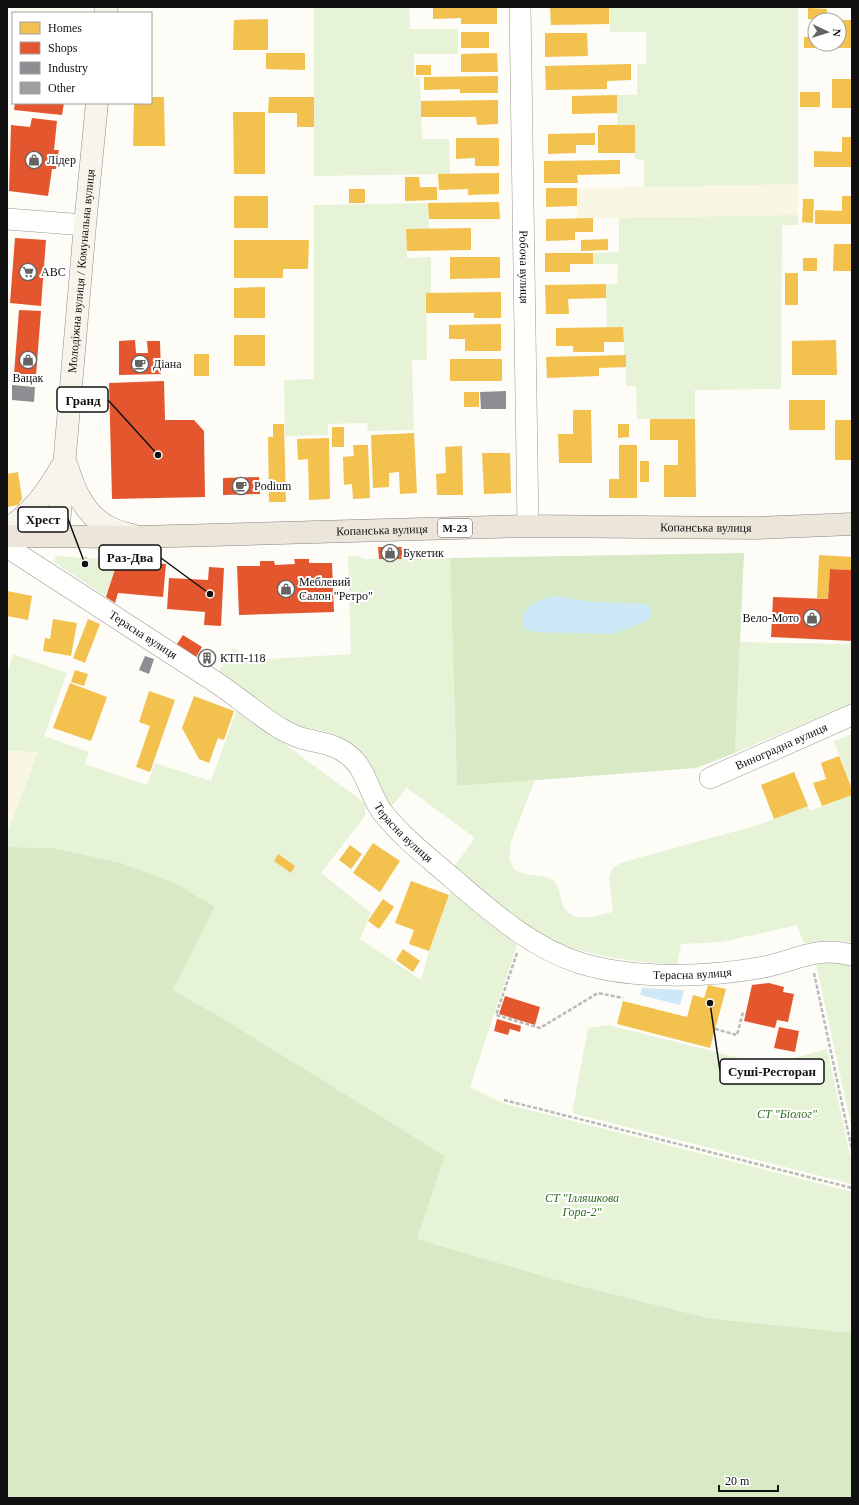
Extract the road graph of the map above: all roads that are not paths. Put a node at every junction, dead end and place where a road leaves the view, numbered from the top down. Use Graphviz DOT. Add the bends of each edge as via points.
graph roads {
  1 [pos="520,7"];
  2 [pos="97,104"];
  3 [pos="7,219"];
  4 [pos="85,225"];
  5 [pos="65,459"];
  6 [pos="852,524"];
  7 [pos="528,526"];
  8 [pos="7,529"];
  9 [pos="58,535"];
  10 [pos="7,536"];
  11 [pos="138,537"];
  12 [pos="7,547"];
  13 [pos="852,715"];
  14 [pos="710,778"];
  15 [pos="852,954"];
  1 -- 7 [label="street, Робоча вулиця"];
  2 -- 4 [label="main road, Молодіжна вулиця / Комунальна вулиця"];
  3 -- 4 [label="street"];
  4 -- 5 [label="main road, Молодіжна вулиця / Комунальна вулиця"];
  5 -- 8 [label="main road" via="55,479 37,504"];
  5 -- 9 [label="main road, Молодіжна вулиця / Комунальна вулиця"];
  5 -- 11 [label="main road" via="77,493 90,512 106,526"];
  6 -- 7 [label="highway, Копанська вулиця / М-23" via="755,528"];
  7 -- 11 [label="highway, Копанська вулиця / М-23"];
  9 -- 10 [label="highway, Копанська вулиця / М-23"];
  9 -- 11 [label="highway, Копанська вулиця / М-23"];
  12 -- 15 [label="street, Терасна вулиця" via="216,682 289,734 328,744 347,754 358,764 378,806 412,844 507,925 564,958 606,969 686,975 744,970 825,951"];
  13 -- 14 [label="street, Виноградна вулиця"];
}
